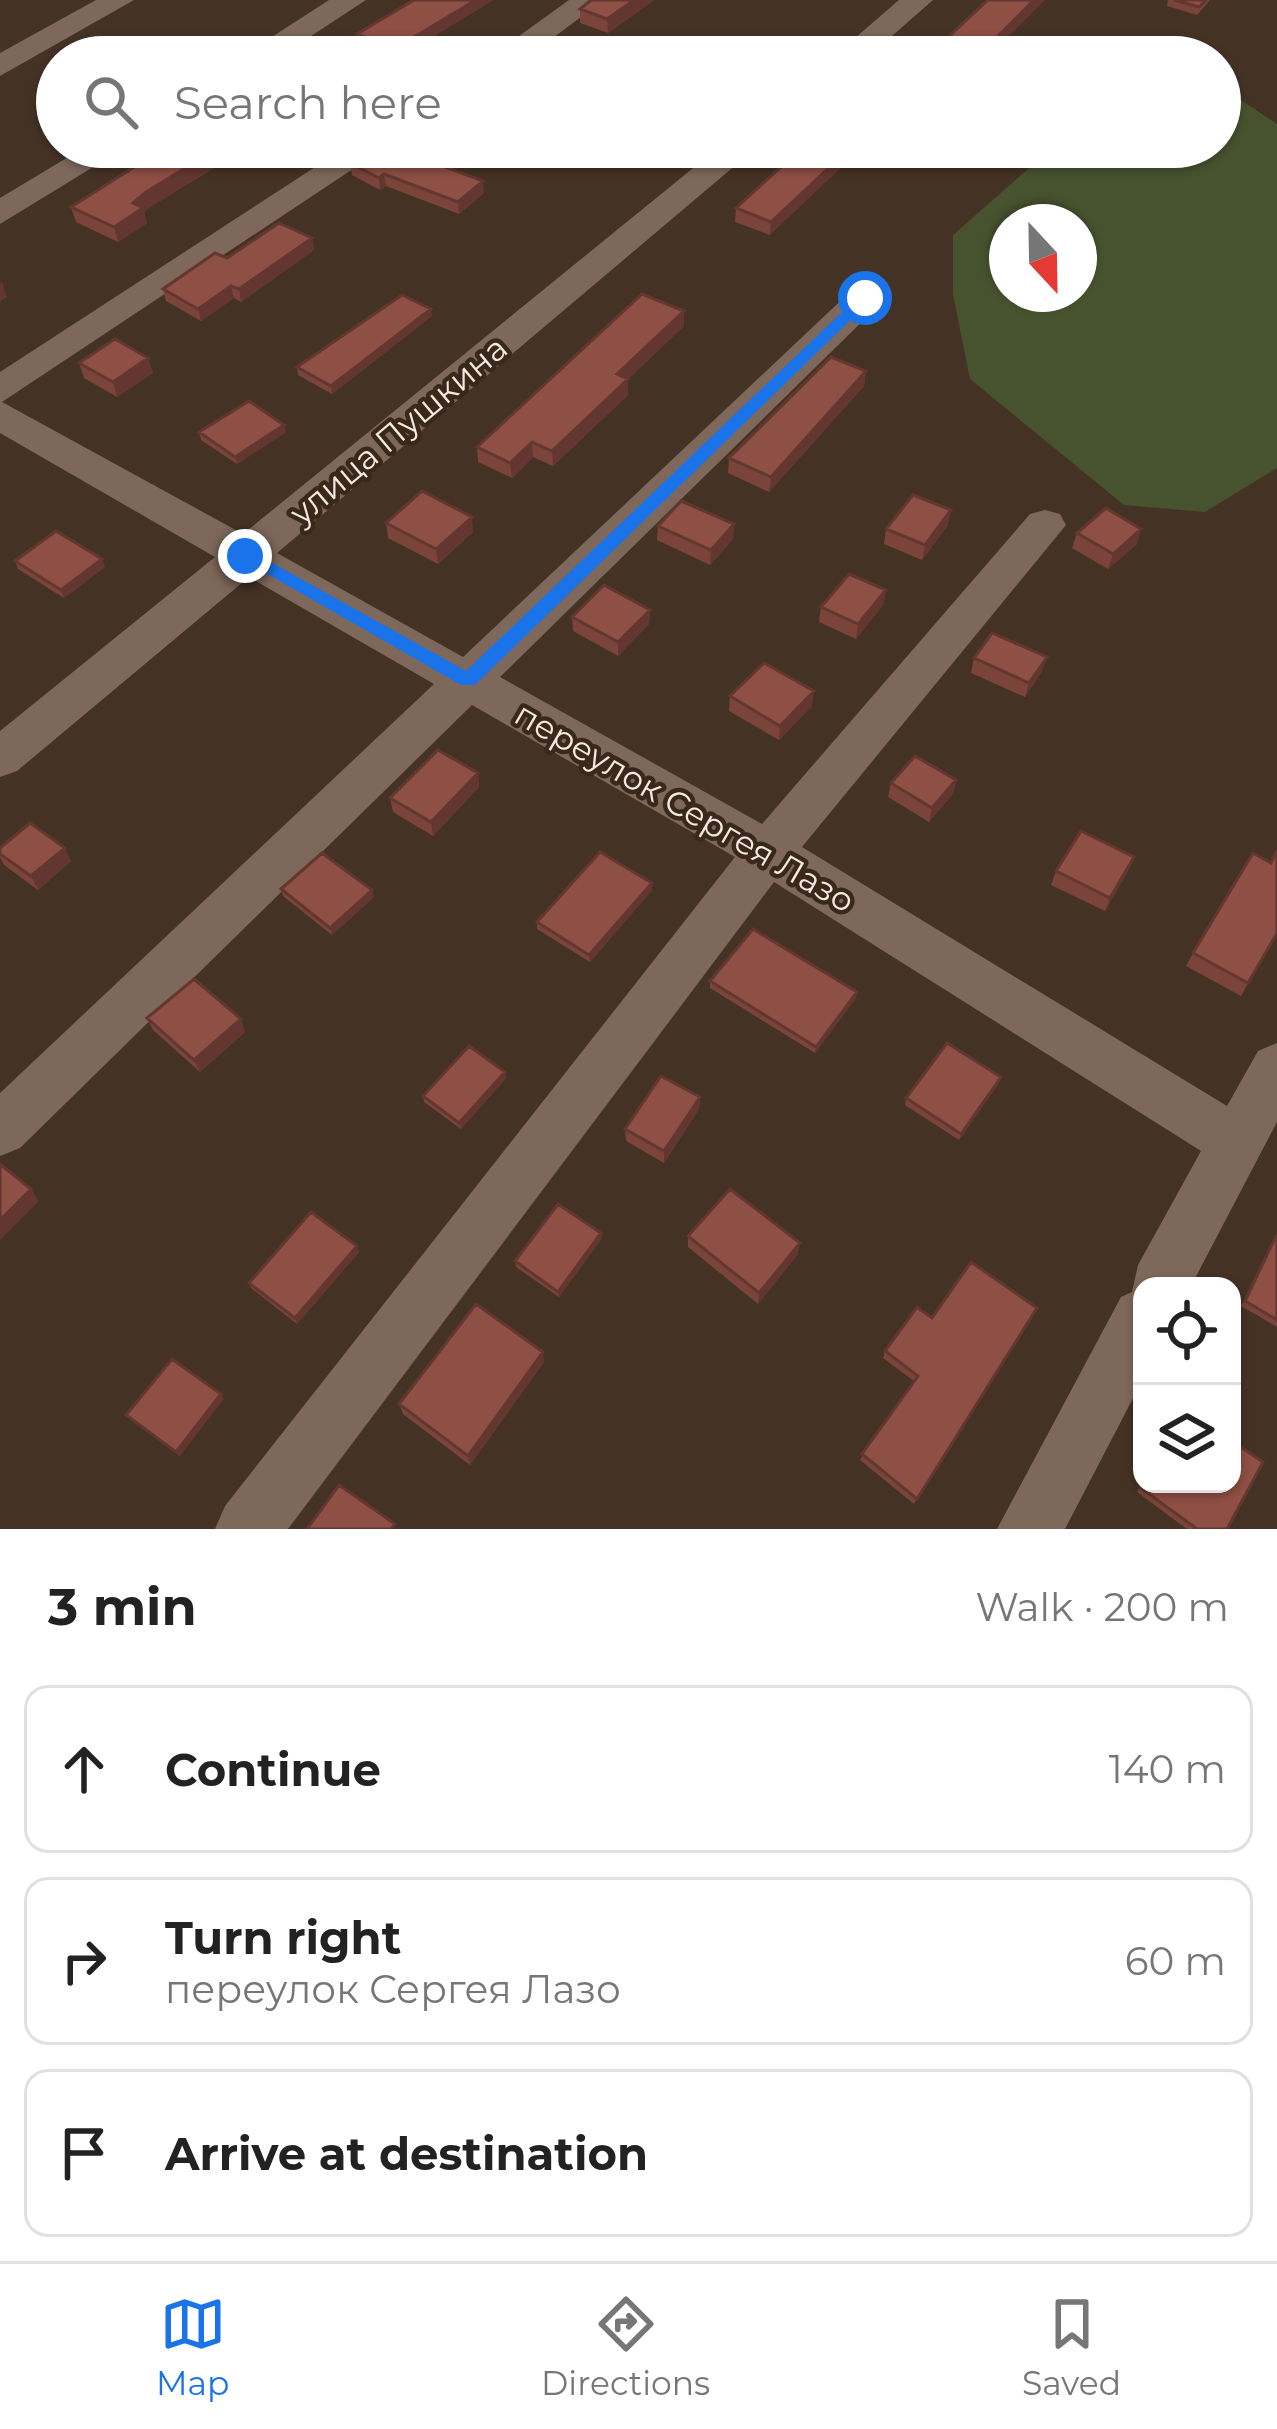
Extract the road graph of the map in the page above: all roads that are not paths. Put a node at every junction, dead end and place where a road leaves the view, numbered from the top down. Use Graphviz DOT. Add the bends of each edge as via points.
graph roads {
  1 [pos="119,0"];
  2 [pos="351,0"];
  3 [pos="589,0"];
  4 [pos="918,0"];
  5 [pos="54,36"];
  6 [pos="292,36"];
  7 [pos="537,36"];
  8 [pos="874,36"];
  9 [pos="36,46"];
  10 [pos="0,66"];
  11 [pos="74,168"];
  12 [pos="337,168"];
  13 [pos="715,168"];
  14 [pos="0,213"];
  15 [pos="865,298"];
  16 [pos="0,390"];
  17 [pos="0,415"];
  18 [pos="1045,525"];
  19 [pos="245,556"];
  20 [pos="468,680"];
  21 [pos="0,758"];
  22 [pos="768,852"];
  23 [pos="1277,1068"];
  24 [pos="0,1130"];
  25 [pos="1236,1142"];
  26 [pos="1164,1277"];
  27 [pos="1133,1335"];
  28 [pos="248,1529"];
  29 [pos="1030,1529"];
  1 -- 5 [label="street"];
  2 -- 6 [label="street"];
  3 -- 7 [label="street"];
  4 -- 8 [label="street"];
  9 -- 10 [label="street"];
  11 -- 14 [label="street"];
  12 -- 16 [label="street"];
  13 -- 19 [label="street, улица Пушкина"];
  15 -- 20 [label="street"];
  17 -- 19 [label="street, переулок Сергея Лазо"];
  18 -- 22 [label="street"];
  19 -- 20 [label="street, переулок Сергея Лазо"];
  19 -- 21 [label="street, улица Пушкина"];
  20 -- 22 [label="street, переулок Сергея Лазо"];
  20 -- 24 [label="street"];
  22 -- 25 [label="street, переулок Сергея Лазо"];
  22 -- 28 [label="street"];
  23 -- 25 [label="street"];
  25 -- 26 [label="street"];
  27 -- 29 [label="street"];
}
